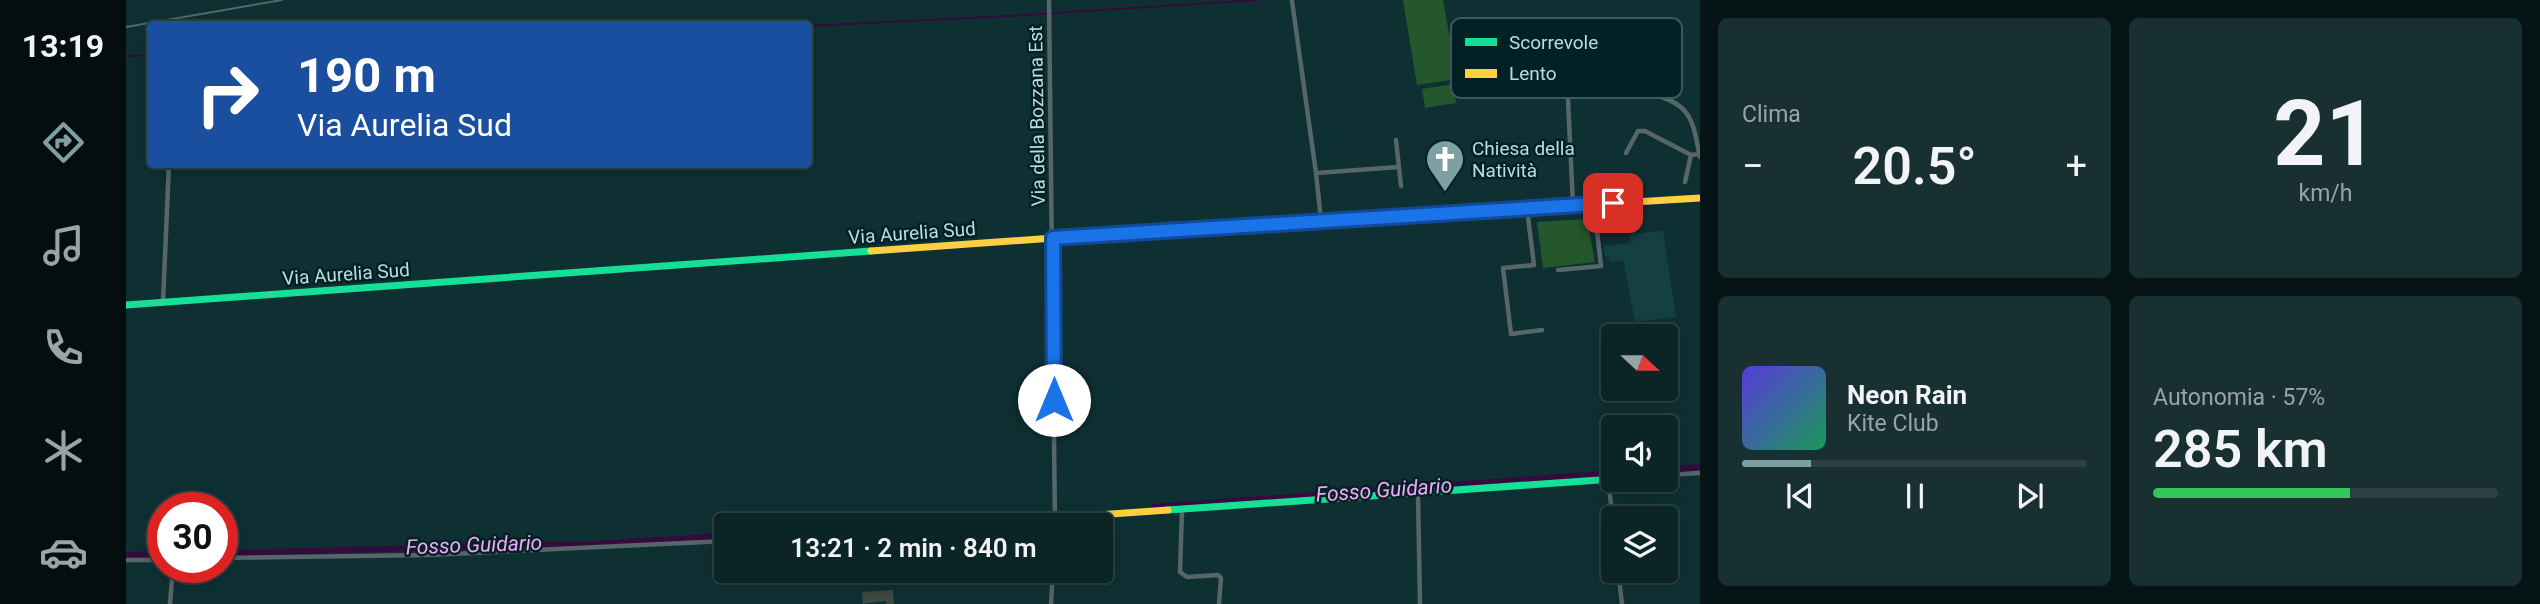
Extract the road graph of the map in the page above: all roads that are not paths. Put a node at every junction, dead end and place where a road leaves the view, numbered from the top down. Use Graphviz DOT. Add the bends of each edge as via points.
graph roads {
  1 [pos="1049,0"];
  2 [pos="1292,1"];
  3 [pos="1568,98"];
  4 [pos="1659,98"];
  5 [pos="1396,140"];
  6 [pos="1626,153"];
  7 [pos="1691,155"];
  8 [pos="1700,155"];
  9 [pos="1399,167"];
  10 [pos="169,168"];
  11 [pos="1316,173"];
  12 [pos="1685,182"];
  13 [pos="1401,186"];
  14 [pos="1700,198"];
  15 [pos="1594,204"];
  16 [pos="1573,205"];
  17 [pos="1527,208"];
  18 [pos="1321,220"];
  19 [pos="1053,238"];
  20 [pos="1558,270"];
  21 [pos="163,302"];
  22 [pos="126,305"];
  23 [pos="1542,330"];
  24 [pos="1700,472"];
  25 [pos="1678,474"];
  26 [pos="1601,480"];
  27 [pos="1418,492"];
  28 [pos="1182,510"];
  29 [pos="1055,513"];
  30 [pos="1113,517"];
  31 [pos="714,542"];
  32 [pos="238,558"];
  33 [pos="147,560"];
  34 [pos="126,561"];
  35 [pos="172,583"];
  36 [pos="1052,583"];
  37 [pos="1620,583"];
  38 [pos="170,604"];
  39 [pos="1051,604"];
  40 [pos="1219,604"];
  41 [pos="1420,604"];
  42 [pos="1622,604"];
  1 -- 19 [label="street, Via della Bozzana Est"];
  2 -- 11 [label="street"];
  3 -- 16 [label="street"];
  4 -- 8 [label="street" via="1688,114"];
  5 -- 9 [label="street"];
  6 -- 7 [label="street" via="1633,137 1644,131"];
  7 -- 8 [label="street"];
  7 -- 12 [label="street"];
  9 -- 11 [label="street"];
  9 -- 13 [label="street"];
  10 -- 21 [label="street"];
  11 -- 18 [label="street"];
  14 -- 15 [label="main road, Via Aurelia Sud"];
  15 -- 16 [label="main road, Via Aurelia Sud"];
  15 -- 20 [label="street" via="1601,266"];
  16 -- 17 [label="main road, Via Aurelia Sud"];
  17 -- 18 [label="main road, Via Aurelia Sud"];
  17 -- 23 [label="street" via="1534,265 1503,268 1511,334"];
  18 -- 19 [label="main road, Via Aurelia Sud"];
  19 -- 21 [label="main road, Via Aurelia Sud"];
  19 -- 29 [label="street, Via della Bozzana Est"];
  21 -- 22 [label="main road, Via Aurelia Sud"];
  24 -- 25 [label="street"];
  26 -- 27 [label="main road"];
  27 -- 28 [label="main road"];
  27 -- 41 [label="street"];
  28 -- 30 [label="main road"];
  28 -- 40 [label="street" via="1180,572 1187,577 1218,575"];
  31 -- 32 [label="street"];
  33 -- 34 [label="street"];
  35 -- 38 [label="street"];
  36 -- 39 [label="street"];
  37 -- 42 [label="street"];
}
